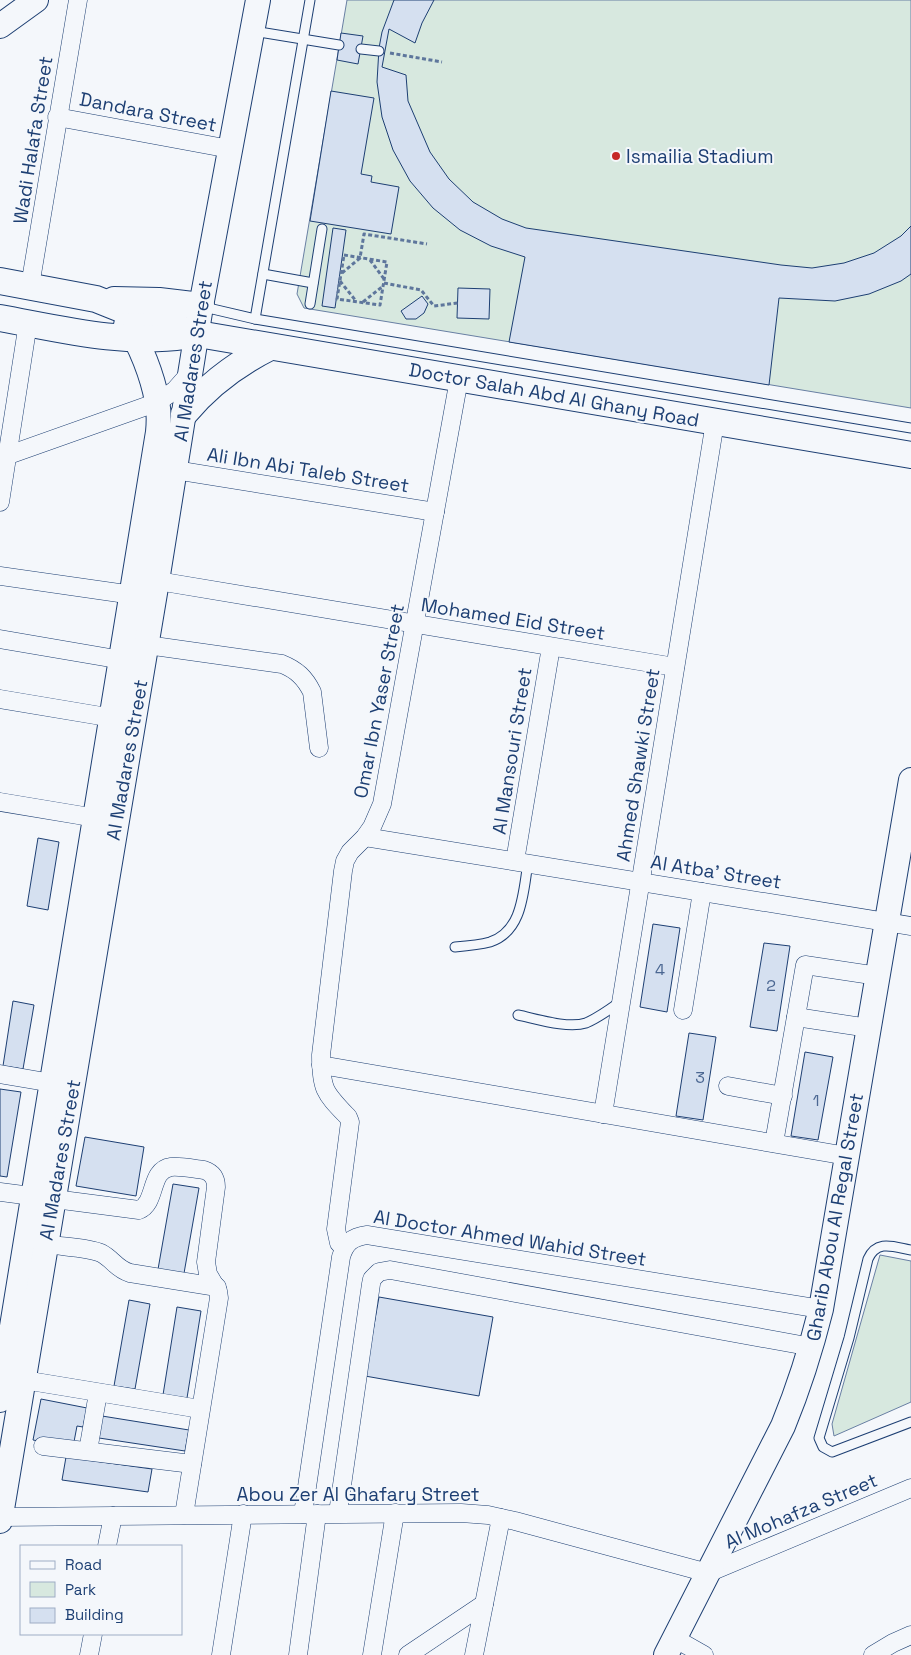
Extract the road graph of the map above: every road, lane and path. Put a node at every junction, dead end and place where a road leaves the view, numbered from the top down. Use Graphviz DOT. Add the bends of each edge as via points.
graph roads {
  1 [pos="36,0"];
  2 [pos="78,0"];
  3 [pos="258,0"];
  4 [pos="310,0"];
  5 [pos="0,26"];
  6 [pos="252,31"];
  7 [pos="303,39"];
  8 [pos="339,45"];
  9 [pos="361,48"];
  10 [pos="382,52"];
  11 [pos="442,62"];
  12 [pos="58,117"];
  13 [pos="230,150"];
  14 [pos="322,229"];
  15 [pos="428,244"];
  16 [pos="360,258"];
  17 [pos="370,259"];
  18 [pos="263,274"];
  19 [pos="341,274"];
  20 [pos="0,281"];
  21 [pos="340,281"];
  22 [pos="384,283"];
  23 [pos="313,284"];
  24 [pos="30,286"];
  25 [pos="96,299"];
  26 [pos="357,302"];
  27 [pos="362,303"];
  28 [pos="458,303"];
  29 [pos="310,304"];
  30 [pos="201,306"];
  31 [pos="0,318"];
  32 [pos="255,318"];
  33 [pos="28,323"];
  34 [pos="198,334"];
  35 [pos="136,340"];
  36 [pos="270,347"];
  37 [pos="190,373"];
  38 [pos="459,379"];
  39 [pos="158,402"];
  40 [pos="184,414"];
  41 [pos="715,422"];
  42 [pos="911,428"];
  43 [pos="911,455"];
  44 [pos="4,456"];
  45 [pos="175,470"];
  46 [pos="0,502"];
  47 [pos="435,512"];
  48 [pos="0,576"];
  49 [pos="142,585"];
  50 [pos="415,624"];
  51 [pos="0,639"];
  52 [pos="147,645"];
  53 [pos="551,647"];
  54 [pos="122,660"];
  55 [pos="675,668"];
  56 [pos="0,699"];
  57 [pos="113,718"];
  58 [pos="319,748"];
  59 [pos="911,780"];
  60 [pos="0,802"];
  61 [pos="96,818"];
  62 [pos="365,837"];
  63 [pos="522,862"];
  64 [pos="641,882"];
  65 [pos="702,892"];
  66 [pos="887,922"];
  67 [pos="911,926"];
  68 [pos="455,947"];
  69 [pos="878,976"];
  70 [pos="622,1000"];
  71 [pos="683,1010"];
  72 [pos="518,1015"];
  73 [pos="796,1017"];
  74 [pos="869,1028"];
  75 [pos="321,1064"];
  76 [pos="0,1074"];
  77 [pos="52,1083"];
  78 [pos="728,1086"];
  79 [pos="782,1096"];
  80 [pos="603,1114"];
  81 [pos="774,1143"];
  82 [pos="847,1156"];
  83 [pos="0,1192"];
  84 [pos="44,1199"];
  85 [pos="46,1244"];
  86 [pos="344,1248"];
  87 [pos="911,1250"];
  88 [pos="216,1287"];
  89 [pos="821,1309"];
  90 [pos="812,1346"];
  91 [pos="3,1359"];
  92 [pos="24,1380"];
  93 [pos="98,1393"];
  94 [pos="0,1400"];
  95 [pos="200,1409"];
  96 [pos="911,1422"];
  97 [pos="43,1446"];
  98 [pos="88,1451"];
  99 [pos="192,1464"];
  100 [pos="911,1488"];
  101 [pos="395,1513"];
  102 [pos="243,1514"];
  103 [pos="310,1514"];
  104 [pos="338,1514"];
  105 [pos="184,1515"];
  106 [pos="113,1516"];
  107 [pos="0,1518"];
  108 [pos="501,1518"];
  109 [pos="107,1545"];
  110 [pos="708,1573"];
  111 [pos="484,1604"];
  112 [pos="93,1635"];
  113 [pos="911,1635"];
  114 [pos="670,1646"];
  115 [pos="89,1655"];
  116 [pos="221,1655"];
  117 [pos="298,1655"];
  118 [pos="372,1655"];
  119 [pos="408,1655"];
  120 [pos="474,1655"];
  121 [pos="704,1655"];
  122 [pos="873,1655"];
  1 -- 5 [label="main road"];
  2 -- 12 [label="street, Wadi Halafa Street"];
  3 -- 6 [label="main road, Al Madares Street"];
  4 -- 7 [label="lane"];
  6 -- 7 [label="lane"];
  6 -- 13 [label="main road, Al Madares Street"];
  7 -- 8 [label="lane"];
  7 -- 18 [label="lane"];
  9 -- 10 [label="lane"];
  10 -- 11 [label="path"];
  12 -- 13 [label="street, Dandara Street"];
  12 -- 24 [label="street, Wadi Halafa Street"];
  13 -- 30 [label="main road, Al Madares Street"];
  14 -- 23 [label="lane"];
  15 -- 16 [label="path" via="364,234"];
  16 -- 17 [label="path"];
  16 -- 19 [label="path"];
  16 -- 19 [label="path" via="344,255"];
  17 -- 22 [label="path"];
  17 -- 22 [label="path" via="388,262"];
  18 -- 23 [label="lane"];
  18 -- 32 [label="lane"];
  19 -- 21 [label="path"];
  20 -- 24 [label="main road, Doctor Salah Abd Al Ghany Road"];
  21 -- 26 [label="path"];
  21 -- 26 [label="path" via="337,299"];
  22 -- 27 [label="path"];
  22 -- 27 [label="path" via="380,305"];
  22 -- 28 [label="path" via="421,290 434,306"];
  23 -- 29 [label="lane"];
  24 -- 25 [label="main road, Doctor Salah Abd Al Ghany Road"];
  25 -- 30 [label="main road"];
  25 -- 34 [label="main road, Doctor Salah Abd Al Ghany Road"];
  25 -- 35 [label="main road, Al Madares Street" via="118,316"];
  26 -- 27 [label="path"];
  30 -- 32 [label="lane"];
  30 -- 34 [label="main road, Al Madares Street"];
  31 -- 33 [label="main road, Doctor Salah Abd Al Ghany Road"];
  32 -- 42 [label="lane"];
  33 -- 35 [label="main road, Doctor Salah Abd Al Ghany Road"];
  33 -- 44 [label="street"];
  34 -- 35 [label="main road, Doctor Salah Abd Al Ghany Road"];
  34 -- 36 [label="main road, Doctor Salah Abd Al Ghany Road"];
  34 -- 37 [label="main road, Al Madares Street"];
  35 -- 39 [label="main road, Al Madares Street"];
  36 -- 38 [label="main road, Doctor Salah Abd Al Ghany Road"];
  36 -- 40 [label="main road" via="223,375"];
  37 -- 39 [label="street" via="175,390"];
  37 -- 40 [label="main road, Al Madares Street"];
  38 -- 41 [label="main road, Doctor Salah Abd Al Ghany Road"];
  38 -- 47 [label="street, Omar Ibn Yaser Street"];
  39 -- 44 [label="street"];
  39 -- 49 [label="main road, Al Madares Street" via="158,432"];
  40 -- 45 [label="main road, Al Madares Street"];
  41 -- 43 [label="main road, Doctor Salah Abd Al Ghany Road"];
  41 -- 55 [label="street, Ahmed Shawki Street"];
  44 -- 46 [label="street"];
  45 -- 47 [label="street, Ali Ibn Abi Taleb Street"];
  45 -- 49 [label="main road, Al Madares Street"];
  47 -- 50 [label="street, Omar Ibn Yaser Street"];
  48 -- 49 [label="street, Mohamed Eid Street"];
  49 -- 50 [label="street, Mohamed Eid Street"];
  49 -- 52 [label="main road, Al Madares Street"];
  49 -- 54 [label="main road, Al Madares Street"];
  50 -- 53 [label="street, Mohamed Eid Street"];
  50 -- 62 [label="street, Omar Ibn Yaser Street" via="382,804"];
  51 -- 54 [label="street"];
  52 -- 58 [label="street" via="282,664 298,672 312,692"];
  52 -- 84 [label="main road, Al Madares Street"];
  53 -- 55 [label="street, Mohamed Eid Street"];
  53 -- 63 [label="street, Al Mansouri Street"];
  54 -- 57 [label="main road, Al Madares Street"];
  55 -- 64 [label="street, Ahmed Shawki Street"];
  56 -- 57 [label="street"];
  57 -- 61 [label="main road, Al Madares Street"];
  59 -- 66 [label="main road, Gharib Abou Al Regal Street"];
  60 -- 61 [label="street"];
  61 -- 77 [label="main road, Al Madares Street"];
  62 -- 63 [label="street, Al Atba' Street"];
  62 -- 75 [label="street, Omar Ibn Yaser Street" via="350,852 343,871"];
  63 -- 64 [label="street, Al Atba' Street"];
  63 -- 68 [label="lane" via="518,917 511,928 491,942"];
  64 -- 65 [label="street, Al Atba' Street"];
  64 -- 70 [label="street, Ahmed Shawki Street"];
  65 -- 66 [label="street, Al Atba' Street"];
  65 -- 71 [label="street"];
  66 -- 67 [label="street, Al Atba' Street"];
  66 -- 69 [label="main road, Gharib Abou Al Regal Street"];
  69 -- 73 [label="street" via="806,965"];
  69 -- 74 [label="main road, Gharib Abou Al Regal Street"];
  70 -- 72 [label="lane" via="584,1024 572,1025"];
  70 -- 80 [label="street, Ahmed Shawki Street"];
  73 -- 74 [label="street"];
  73 -- 79 [label="street"];
  74 -- 82 [label="main road, Gharib Abou Al Regal Street"];
  75 -- 80 [label="street"];
  75 -- 86 [label="street, Omar Ibn Yaser Street" via="327,1095 350,1122 336,1229 339,1243"];
  76 -- 77 [label="street"];
  77 -- 84 [label="main road, Al Madares Street"];
  78 -- 79 [label="street"];
  79 -- 81 [label="street"];
  80 -- 81 [label="street"];
  81 -- 82 [label="street"];
  82 -- 89 [label="main road, Gharib Abou Al Regal Street"];
  83 -- 84 [label="street"];
  84 -- 85 [label="main road, Al Madares Street"];
  84 -- 88 [label="street" via="139,1210 146,1206 158,1176 167,1169 208,1172 215,1178 216,1188 206,1266"];
  84 -- 91 [label="main road, Al Madares Street"];
  85 -- 88 [label="street" via="96,1252 130,1273"];
  85 -- 92 [label="main road, Al Madares Street"];
  86 -- 89 [label="street, Al Doctor Ahmed Wahid Street" via="358,1236 367,1235"];
  86 -- 103 [label="street"];
  87 -- 96 [label="lane" via="878,1246 868,1259 849,1338 819,1438 823,1447 832,1452"];
  88 -- 95 [label="street" via="218,1298"];
  89 -- 90 [label="main road, Gharib Abou Al Regal Street"];
  90 -- 104 [label="street" via="390,1270 379,1272 371,1284"];
  90 -- 110 [label="main road, Gharib Abou Al Regal Street" via="783,1426"];
  91 -- 94 [label="main road, Al Madares Street"];
  92 -- 93 [label="street"];
  92 -- 107 [label="main road, Al Madares Street"];
  93 -- 95 [label="street"];
  93 -- 98 [label="street"];
  95 -- 99 [label="street"];
  97 -- 98 [label="street"];
  98 -- 99 [label="street"];
  99 -- 105 [label="street"];
  100 -- 110 [label="street, Al Mohafza Street"];
  101 -- 104 [label="street, Abou Zer Al Ghafary Street"];
  101 -- 108 [label="street, Abou Zer Al Ghafary Street" via="461,1512"];
  101 -- 118 [label="street"];
  102 -- 103 [label="street, Abou Zer Al Ghafary Street"];
  102 -- 105 [label="street, Abou Zer Al Ghafary Street"];
  102 -- 116 [label="street"];
  103 -- 104 [label="street, Abou Zer Al Ghafary Street"];
  103 -- 117 [label="street"];
  105 -- 106 [label="street, Abou Zer Al Ghafary Street"];
  106 -- 107 [label="street, Abou Zer Al Ghafary Street"];
  106 -- 109 [label="street"];
  108 -- 110 [label="street, Abou Zer Al Ghafary Street"];
  108 -- 111 [label="street"];
  110 -- 114 [label="main road, Gharib Abou Al Regal Street"];
  111 -- 119 [label="street"];
  111 -- 120 [label="street"];
  112 -- 115 [label="street"];
  113 -- 122 [label="street"];
  114 -- 121 [label="street"];
}
